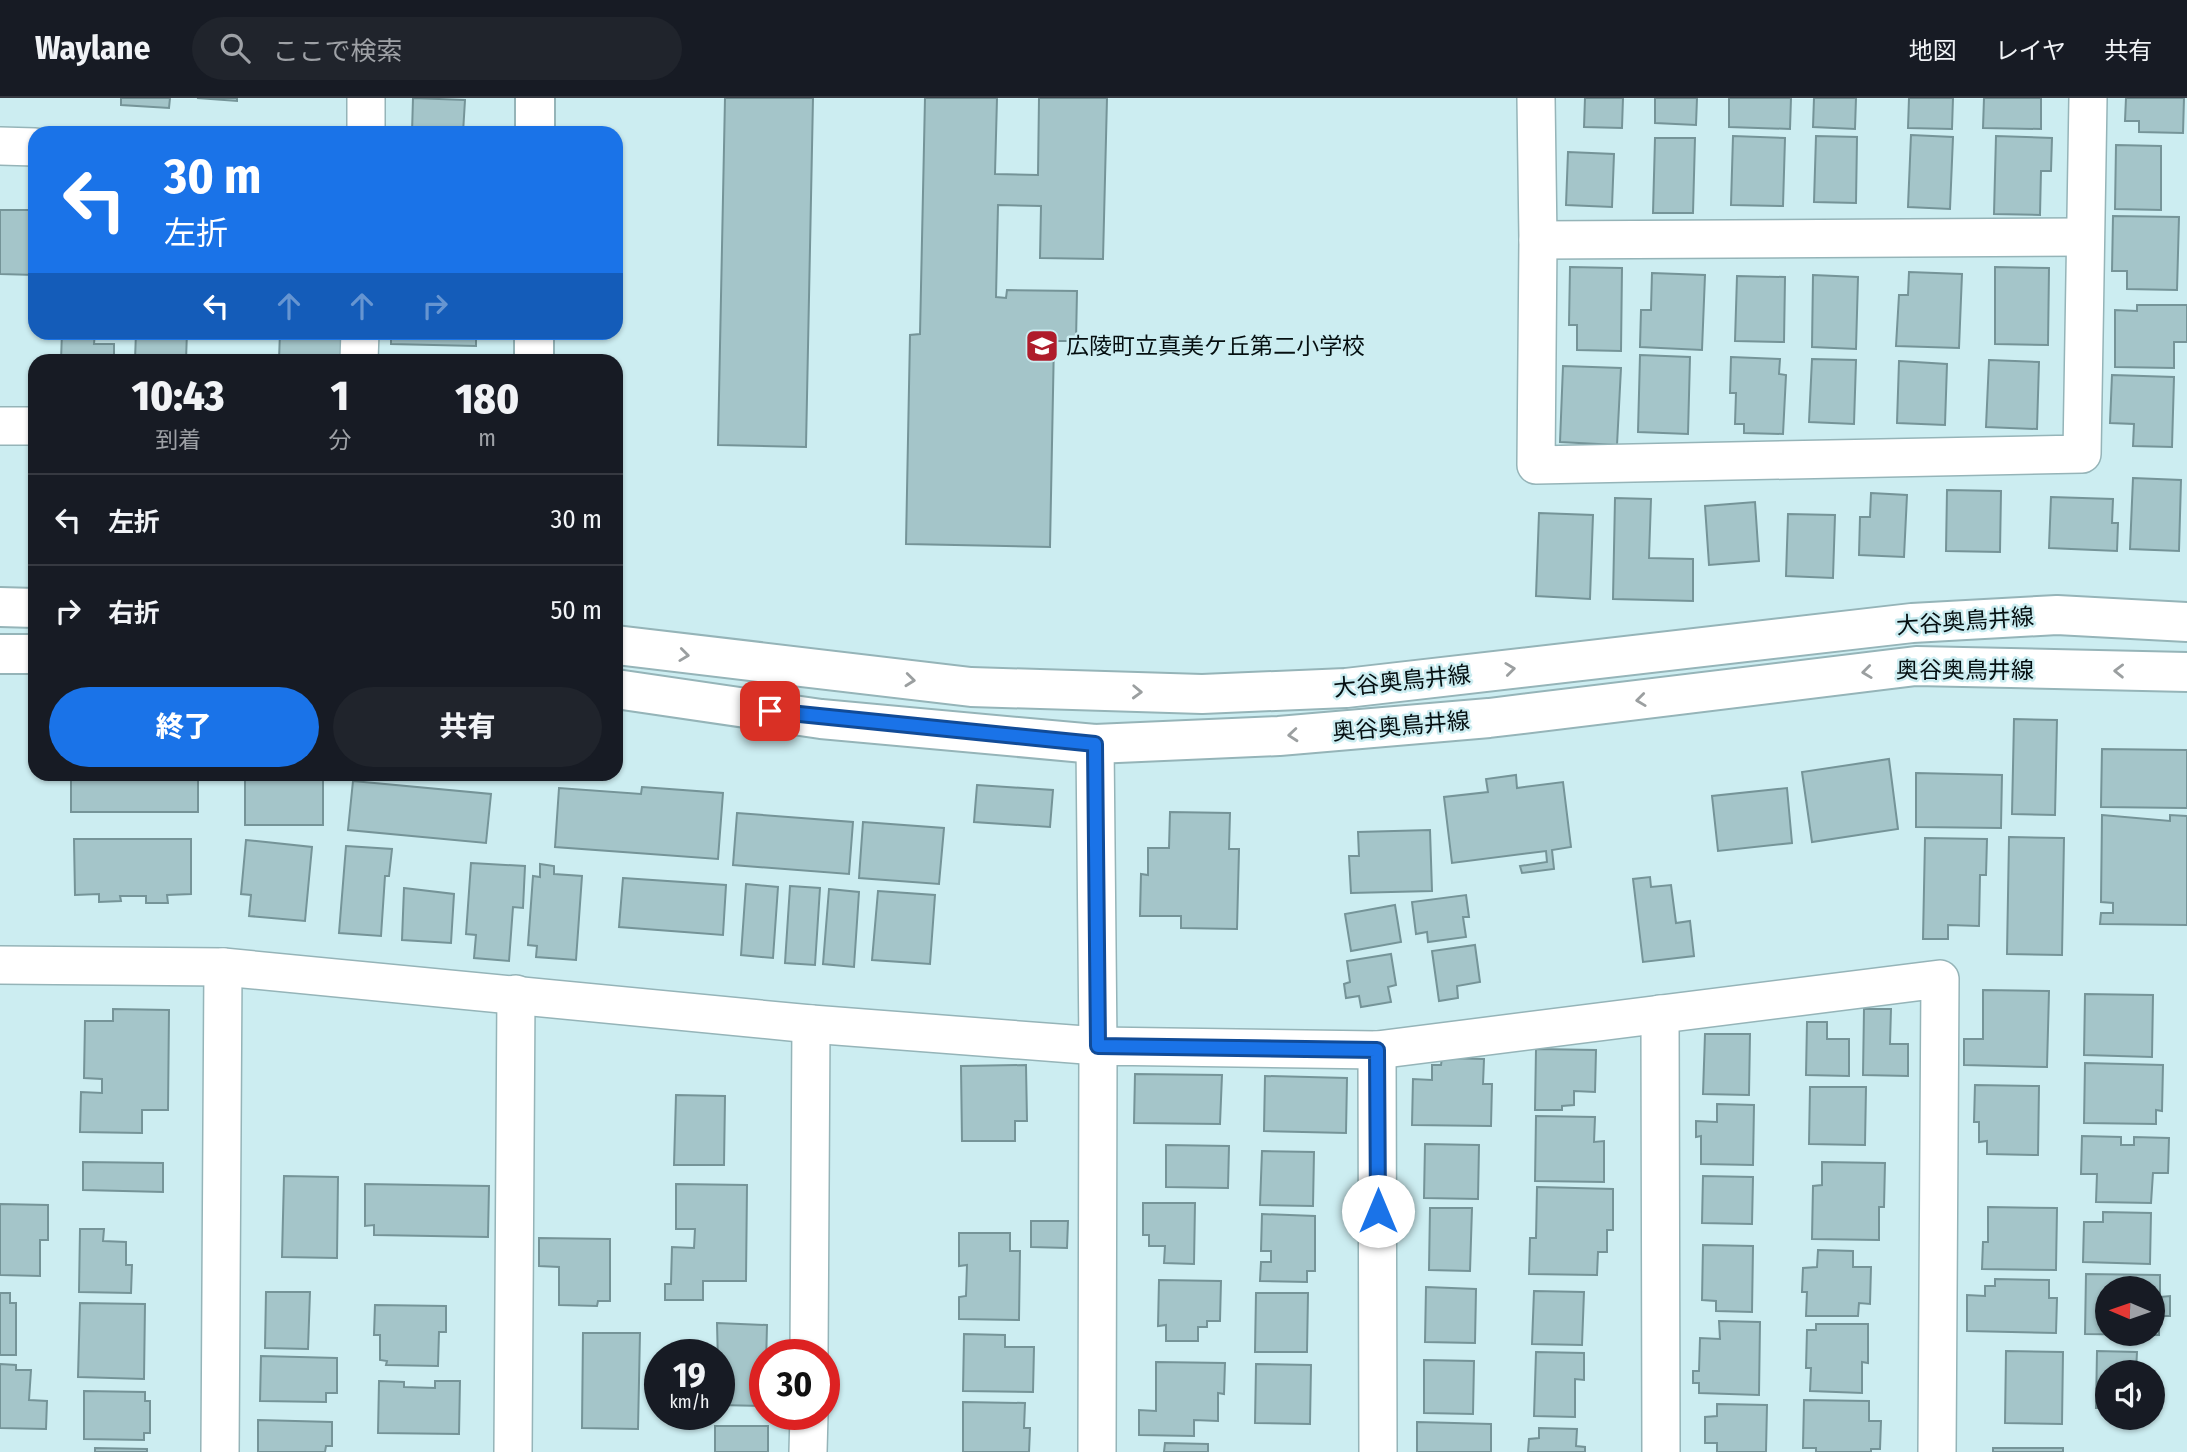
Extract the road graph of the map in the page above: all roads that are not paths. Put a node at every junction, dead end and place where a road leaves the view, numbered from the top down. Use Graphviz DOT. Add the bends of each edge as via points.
graph roads {
  1 [pos="366,98"];
  2 [pos="535,98"];
  3 [pos="1536,98"];
  4 [pos="2088,98"];
  5 [pos="366,126"];
  6 [pos="535,126"];
  7 [pos="0,146"];
  8 [pos="28,147"];
  9 [pos="2085,237"];
  10 [pos="1538,240"];
  11 [pos="0,426"];
  12 [pos="28,426"];
  13 [pos="0,607"];
  14 [pos="28,608"];
  15 [pos="2187,622"];
  16 [pos="623,646"];
  17 [pos="0,654"];
  18 [pos="28,654"];
  19 [pos="2187,672"];
  20 [pos="623,690"];
  21 [pos="1095,744"];
  22 [pos="0,965"];
  23 [pos="223,967"];
  24 [pos="516,994"];
  25 [pos="1660,1014"];
  26 [pos="811,1024"];
  27 [pos="1098,1046"];
  28 [pos="1377,1050"];
  29 [pos="809,1339"];
  30 [pos="809,1430"];
  31 [pos="220,1452"];
  32 [pos="513,1452"];
  33 [pos="808,1452"];
  34 [pos="1097,1452"];
  35 [pos="1378,1452"];
  36 [pos="1661,1452"];
  37 [pos="1937,1452"];
  1 -- 5 [label="street"];
  2 -- 6 [label="street"];
  3 -- 10 [label="street"];
  4 -- 9 [label="street"];
  7 -- 8 [label="street"];
  9 -- 10 [label="street"];
  9 -- 10 [label="street" via="2082,454 1536,465"];
  11 -- 12 [label="street"];
  13 -- 14 [label="street"];
  16 -- 15 [label="street, 大谷奥鳥井線, one-way" via="971,687 1202,694 1346,688 1912,623 2057,615"];
  17 -- 18 [label="street"];
  19 -- 21 [label="street, 奥谷奥鳥井線, one-way" via="1916,666 1489,718 1279,736"];
  20 -- 21 [label="street, 奥谷奥鳥井線" via="821,719"];
  21 -- 27 [label="street"];
  22 -- 23 [label="street"];
  23 -- 24 [label="street"];
  23 -- 31 [label="street"];
  24 -- 26 [label="street"];
  24 -- 32 [label="street"];
  25 -- 28 [label="street"];
  25 -- 36 [label="street"];
  25 -- 37 [label="street" via="1940,979"];
  26 -- 27 [label="street"];
  26 -- 29 [label="street"];
  27 -- 28 [label="street"];
  27 -- 34 [label="street"];
  28 -- 35 [label="street"];
  30 -- 33 [label="street"];
}
